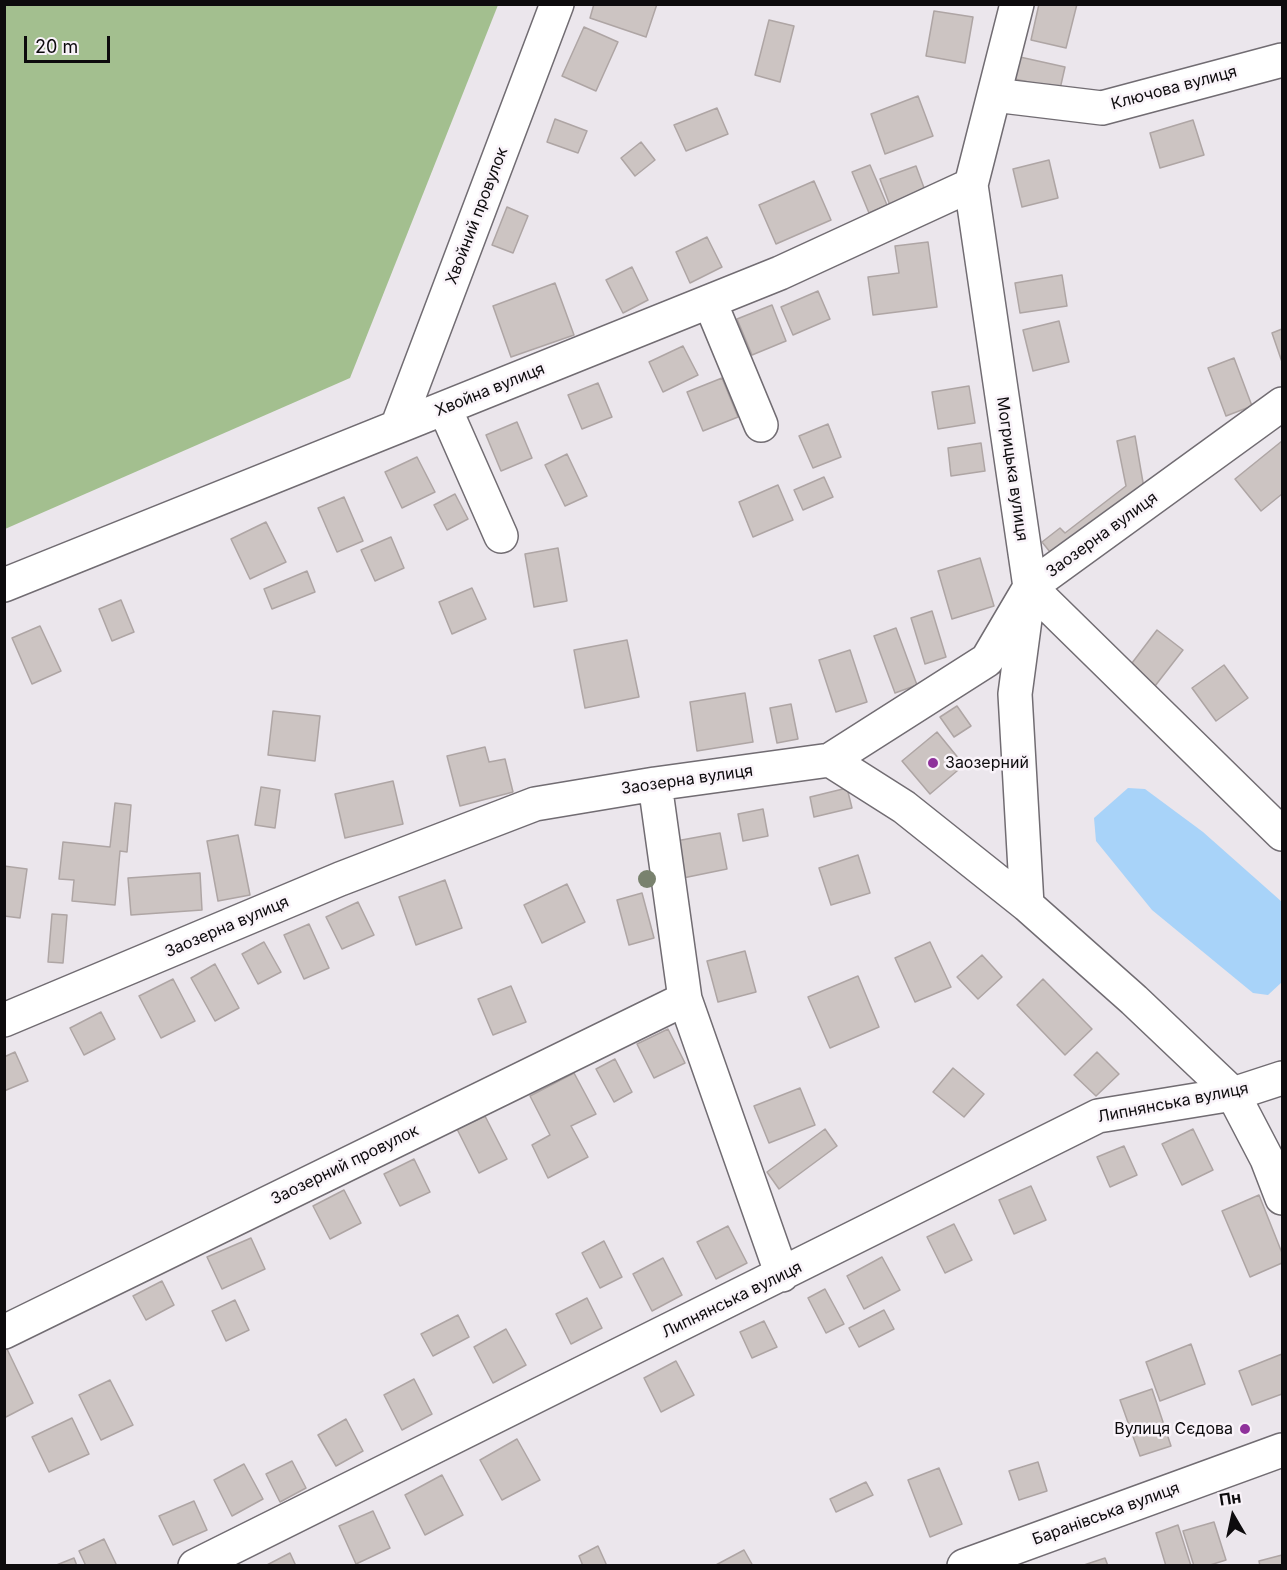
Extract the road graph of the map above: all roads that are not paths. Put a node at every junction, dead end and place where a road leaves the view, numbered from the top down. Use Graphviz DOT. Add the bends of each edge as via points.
graph roads {
  1 [pos="557,4"];
  2 [pos="1017,4"];
  3 [pos="1282,60"];
  4 [pos="994,95"];
  5 [pos="971,185"];
  6 [pos="710,302"];
  7 [pos="1282,404"];
  8 [pos="445,409"];
  9 [pos="761,425"];
  10 [pos="398,427"];
  11 [pos="501,536"];
  12 [pos="4,585"];
  13 [pos="1030,587"];
  14 [pos="830,760"];
  15 [pos="655,784"];
  16 [pos="1282,834"];
  17 [pos="1027,905"];
  18 [pos="685,999"];
  19 [pos="4,1020"];
  20 [pos="1282,1078"];
  21 [pos="1233,1094"];
  22 [pos="1282,1198"];
  23 [pos="782,1275"];
  24 [pos="4,1332"];
  25 [pos="1282,1450"];
  26 [pos="240,1555"];
  27 [pos="195,1566"];
  28 [pos="964,1566"];
  1 -- 10 [label="street, Хвойний провулок"];
  2 -- 4 [label="street, Могрицька вулиця"];
  3 -- 4 [label="street, Ключова вулиця" via="1102,108"];
  4 -- 5 [label="street, Могрицька вулиця"];
  5 -- 6 [label="street, Хвойна вулиця"];
  5 -- 13 [label="street, Могрицька вулиця"];
  6 -- 8 [label="street, Хвойна вулиця"];
  6 -- 9 [label="street"];
  7 -- 13 [label="street, Заозерна вулиця"];
  8 -- 10 [label="street, Хвойна вулиця"];
  8 -- 11 [label="street"];
  10 -- 12 [label="street, Хвойна вулиця"];
  13 -- 14 [label="street, Заозерна вулиця" via="987,660"];
  13 -- 16 [label="street"];
  13 -- 17 [label="street, Могрицька вулиця" via="1015,694"];
  14 -- 15 [label="street, Заозерна вулиця"];
  14 -- 17 [label="street" via="904,807"];
  15 -- 18 [label="street"];
  15 -- 19 [label="street, Заозерна вулиця" via="535,804 340,879"];
  17 -- 21 [label="street"];
  18 -- 23 [label="street"];
  18 -- 24 [label="street, Заозерний провулок"];
  20 -- 21 [label="street, Липнянська вулиця"];
  21 -- 22 [label="street" via="1267,1158"];
  21 -- 23 [label="street, Липнянська вулиця" via="1098,1116"];
  23 -- 26 [label="street, Липнянська вулиця"];
  25 -- 28 [label="street, Баранівська вулиця"];
  26 -- 27 [label="street, Липнянська вулиця"];
}
